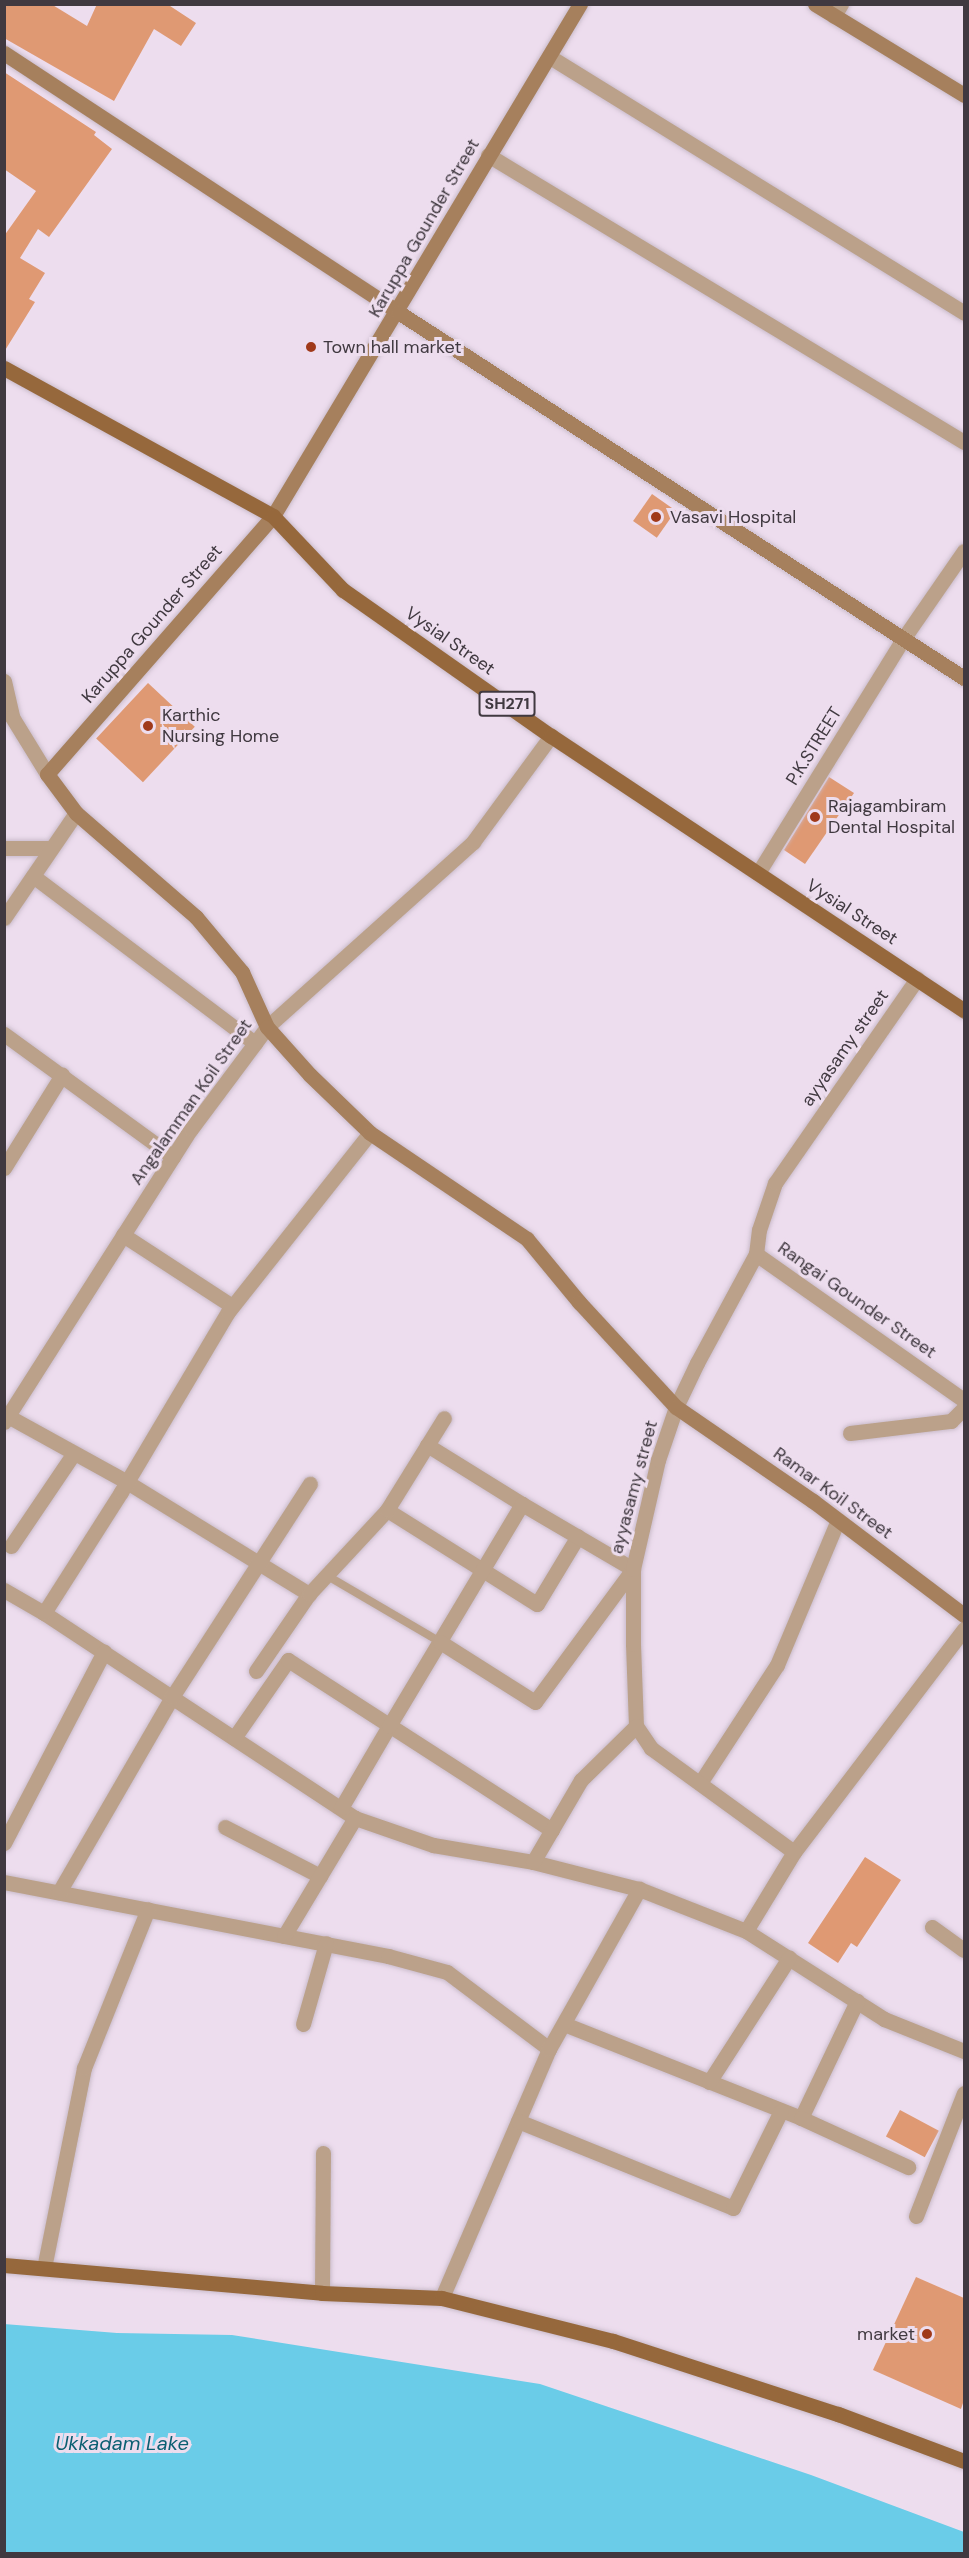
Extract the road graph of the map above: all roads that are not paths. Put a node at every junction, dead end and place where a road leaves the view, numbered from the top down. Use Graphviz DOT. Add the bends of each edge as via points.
graph roads {
  1 [pos="580,4"];
  2 [pos="815,4"];
  3 [pos="837,10"];
  4 [pos="4,53"];
  5 [pos="550,57"];
  6 [pos="964,95"];
  7 [pos="488,156"];
  8 [pos="398,312"];
  9 [pos="964,312"];
  10 [pos="4,368"];
  11 [pos="964,442"];
  12 [pos="273,516"];
  13 [pos="964,551"];
  14 [pos="903,639"];
  15 [pos="964,678"];
  16 [pos="4,681"];
  17 [pos="551,735"];
  18 [pos="47,774"];
  19 [pos="75,813"];
  20 [pos="4,848"];
  21 [pos="51,848"];
  22 [pos="758,873"];
  23 [pos="33,876"];
  24 [pos="4,918"];
  25 [pos="917,979"];
  26 [pos="964,1010"];
  27 [pos="267,1027"];
  28 [pos="4,1034"];
  29 [pos="255,1043"];
  30 [pos="62,1075"];
  31 [pos="370,1133"];
  32 [pos="173,1157"];
  33 [pos="4,1168"];
  34 [pos="123,1235"];
  35 [pos="756,1254"];
  36 [pos="232,1306"];
  37 [pos="964,1400"];
  38 [pos="676,1407"];
  39 [pos="964,1408"];
  40 [pos="6,1418"];
  41 [pos="444,1418"];
  42 [pos="850,1433"];
  43 [pos="427,1445"];
  44 [pos="74,1454"];
  45 [pos="127,1482"];
  46 [pos="310,1484"];
  47 [pos="522,1504"];
  48 [pos="387,1510"];
  49 [pos="838,1520"];
  50 [pos="578,1536"];
  51 [pos="11,1546"];
  52 [pos="258,1563"];
  53 [pos="633,1569"];
  54 [pos="482,1570"];
  55 [pos="326,1575"];
  56 [pos="4,1590"];
  57 [pos="309,1594"];
  58 [pos="44,1613"];
  59 [pos="964,1615"];
  60 [pos="964,1629"];
  61 [pos="440,1642"];
  62 [pos="104,1652"];
  63 [pos="256,1671"];
  64 [pos="172,1697"];
  65 [pos="389,1726"];
  66 [pos="636,1726"];
  67 [pos="234,1738"];
  68 [pos="700,1783"];
  69 [pos="340,1808"];
  70 [pos="355,1818"];
  71 [pos="225,1827"];
  72 [pos="552,1830"];
  73 [pos="4,1843"];
  74 [pos="794,1852"];
  75 [pos="533,1862"];
  76 [pos="320,1876"];
  77 [pos="4,1882"];
  78 [pos="639,1889"];
  79 [pos="59,1892"];
  80 [pos="148,1909"];
  81 [pos="932,1927"];
  82 [pos="746,1931"];
  83 [pos="285,1936"];
  84 [pos="326,1943"];
  85 [pos="964,1950"];
  86 [pos="789,1958"];
  87 [pos="857,2001"];
  88 [pos="303,2024"];
  89 [pos="564,2024"];
  90 [pos="549,2049"];
  91 [pos="964,2050"];
  92 [pos="709,2082"];
  93 [pos="964,2093"];
  94 [pos="782,2111"];
  95 [pos="801,2118"];
  96 [pos="518,2121"];
  97 [pos="322,2153"];
  98 [pos="908,2167"];
  99 [pos="916,2216"];
  100 [pos="4,2258"];
  101 [pos="4,2265"];
  102 [pos="44,2268"];
  103 [pos="322,2293"];
  104 [pos="442,2298"];
  105 [pos="964,2461"];
  1 -- 5 [label="street, Karuppa Gounder Street"];
  2 -- 3 [label="street"];
  3 -- 6 [label="street"];
  4 -- 8 [label="street"];
  5 -- 7 [label="street, Karuppa Gounder Street"];
  5 -- 9 [label="street"];
  7 -- 8 [label="street, Karuppa Gounder Street"];
  7 -- 11 [label="street"];
  8 -- 12 [label="street, Karuppa Gounder Street"];
  8 -- 14 [label="street"];
  10 -- 12 [label="main road, Vysial Street / SH271"];
  12 -- 17 [label="main road, Vysial Street / SH271" via="343,590"];
  12 -- 18 [label="street, Karuppa Gounder Street"];
  13 -- 14 [label="street, P.K.STREET"];
  14 -- 15 [label="street"];
  14 -- 22 [label="street, P.K.STREET"];
  16 -- 18 [label="street" via="12,717"];
  17 -- 22 [label="main road, Vysial Street / SH271"];
  17 -- 27 [label="street, Angalamman Koil Street" via="473,842"];
  18 -- 19 [label="street, Ramar Koil Street"];
  19 -- 21 [label="street"];
  19 -- 27 [label="street, Ramar Koil Street" via="196,917 242,972"];
  20 -- 21 [label="street"];
  21 -- 23 [label="street"];
  22 -- 25 [label="main road, Vysial Street / SH271"];
  23 -- 24 [label="street"];
  23 -- 29 [label="street"];
  25 -- 26 [label="main road, Vysial Street / SH271"];
  25 -- 35 [label="street, ayyasamy street" via="775,1183 759,1230"];
  27 -- 29 [label="street, Angalamman Koil Street"];
  27 -- 31 [label="street, Ramar Koil Street"];
  28 -- 30 [label="street"];
  29 -- 32 [label="street, Angalamman Koil Street"];
  30 -- 32 [label="street"];
  30 -- 33 [label="street"];
  31 -- 36 [label="street"];
  31 -- 38 [label="street, Ramar Koil Street" via="527,1239"];
  32 -- 34 [label="street, Angalamman Koil Street"];
  34 -- 36 [label="street"];
  34 -- 40 [label="street, Angalamman Koil Street"];
  35 -- 37 [label="street, Rangai Gounder Street"];
  35 -- 38 [label="street, ayyasamy street"];
  36 -- 45 [label="street"];
  38 -- 49 [label="street, Ramar Koil Street"];
  38 -- 53 [label="street, ayyasamy street" via="658,1460"];
  39 -- 42 [label="street" via="951,1421"];
  40 -- 44 [label="street"];
  41 -- 43 [label="street"];
  43 -- 47 [label="street"];
  43 -- 48 [label="street"];
  44 -- 45 [label="street"];
  44 -- 51 [label="street"];
  45 -- 52 [label="street"];
  45 -- 58 [label="street"];
  46 -- 52 [label="street"];
  47 -- 50 [label="street"];
  47 -- 54 [label="street"];
  48 -- 54 [label="street"];
  48 -- 55 [label="street"];
  49 -- 59 [label="street, Ramar Koil Street"];
  49 -- 68 [label="street" via="777,1665"];
  50 -- 53 [label="street"];
  50 -- 54 [label="street" via="537,1604"];
  52 -- 57 [label="street"];
  52 -- 64 [label="street"];
  53 -- 61 [label="street" via="535,1702"];
  53 -- 66 [label="street, ayyasamy street"];
  54 -- 61 [label="street"];
  55 -- 57 [label="street"];
  55 -- 61 [label="lane"];
  56 -- 58 [label="street"];
  57 -- 63 [label="street"];
  58 -- 62 [label="street"];
  60 -- 74 [label="street"];
  61 -- 65 [label="street"];
  62 -- 64 [label="street"];
  62 -- 73 [label="street"];
  64 -- 67 [label="street"];
  64 -- 79 [label="street"];
  65 -- 67 [label="street" via="288,1660"];
  65 -- 69 [label="street"];
  65 -- 72 [label="street"];
  66 -- 68 [label="street" via="651,1748"];
  66 -- 72 [label="street" via="581,1780"];
  67 -- 69 [label="street"];
  68 -- 74 [label="street"];
  69 -- 70 [label="street"];
  70 -- 75 [label="street" via="433,1845"];
  70 -- 76 [label="street"];
  71 -- 76 [label="street"];
  72 -- 75 [label="street"];
  74 -- 82 [label="street"];
  75 -- 78 [label="street"];
  76 -- 83 [label="street"];
  77 -- 79 [label="street"];
  78 -- 82 [label="street"];
  78 -- 89 [label="street"];
  79 -- 80 [label="street"];
  80 -- 83 [label="street"];
  80 -- 102 [label="street" via="84,2068"];
  81 -- 85 [label="street"];
  82 -- 86 [label="street"];
  83 -- 84 [label="street"];
  84 -- 88 [label="street"];
  84 -- 90 [label="street" via="447,1972"];
  86 -- 87 [label="street"];
  86 -- 92 [label="street"];
  87 -- 91 [label="street" via="884,2019"];
  87 -- 95 [label="street"];
  89 -- 90 [label="street"];
  89 -- 92 [label="street"];
  90 -- 96 [label="street"];
  92 -- 94 [label="street"];
  93 -- 99 [label="street"];
  94 -- 95 [label="street"];
  94 -- 96 [label="street" via="733,2208"];
  95 -- 98 [label="street"];
  96 -- 104 [label="street"];
  97 -- 103 [label="street"];
  100 -- 102 [label="main road"];
  101 -- 102 [label="main road"];
  102 -- 103 [label="main road"];
  103 -- 104 [label="main road"];
  104 -- 105 [label="main road" via="613,2342 838,2414"];
}
